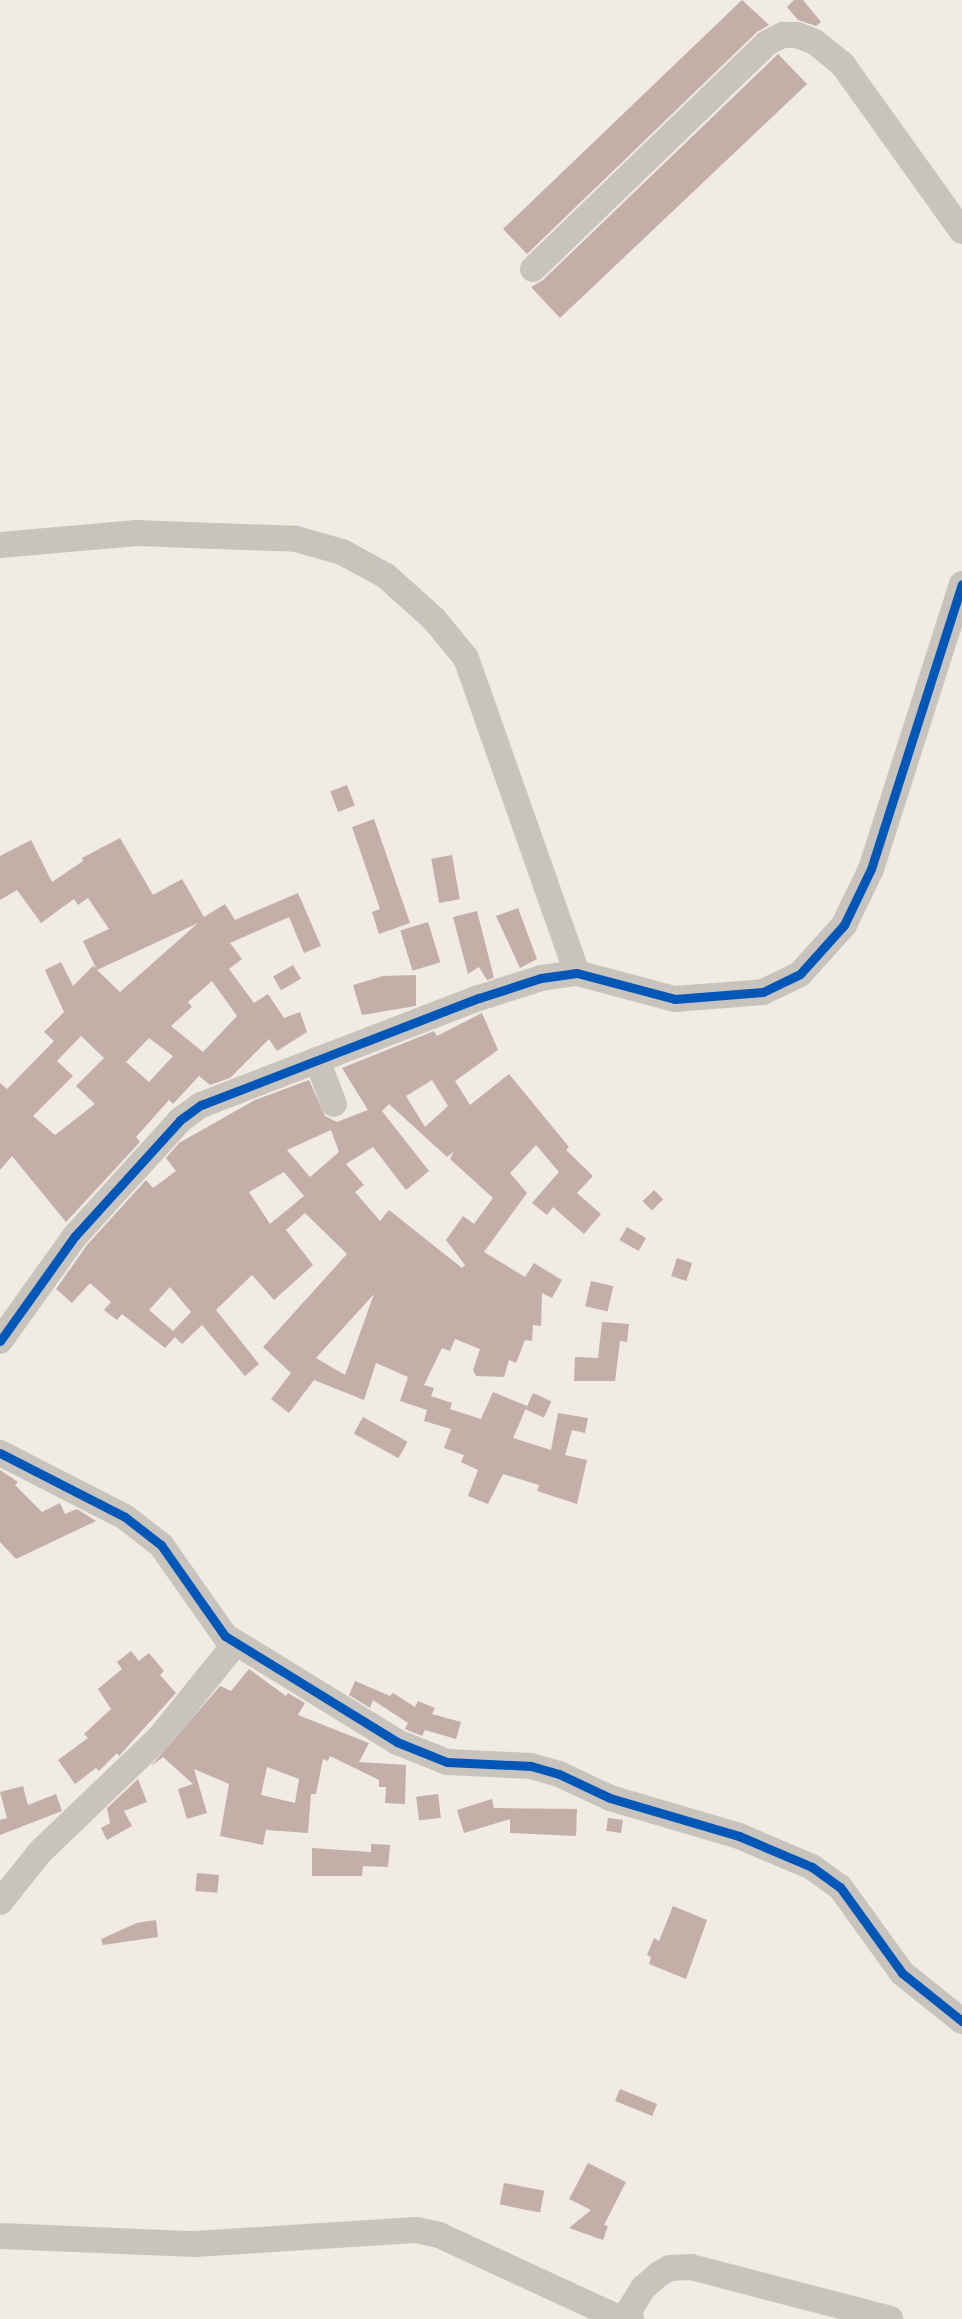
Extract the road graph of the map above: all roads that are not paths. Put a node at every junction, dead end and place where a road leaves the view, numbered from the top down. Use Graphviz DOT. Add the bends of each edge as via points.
graph roads {
  1 [pos="962,231"];
  2 [pos="533,269"];
  3 [pos="0,545"];
  4 [pos="962,584"];
  5 [pos="577,973"];
  6 [pos="317,1060"];
  7 [pos="334,1104"];
  8 [pos="0,1341"];
  9 [pos="0,1453"];
  10 [pos="235,1644"];
  11 [pos="0,1902"];
  12 [pos="962,2021"];
  13 [pos="0,2236"];
  14 [pos="621,2319"];
  15 [pos="631,2319"];
  16 [pos="890,2319"];
  1 -- 2 [label="street" via="843,65 815,42 783,35 767,43"];
  3 -- 5 [label="street" via="136,533 296,538 342,552 386,576 434,619 466,657"];
  4 -- 5 [label="street" via="871,869 844,925 825,950 791,979 762,992 729,998 675,999"];
  5 -- 6 [label="street" via="541,978 479,998"];
  6 -- 7 [label="street"];
  6 -- 8 [label="street" via="201,1105 180,1120 75,1236"];
  9 -- 10 [label="street" via="95,1498 161,1545 225,1636"];
  10 -- 11 [label="street" via="160,1737 40,1852"];
  10 -- 12 [label="street" via="424,1756 468,1764 531,1766 641,1809 739,1836 812,1867 840,1887 902,1973"];
  13 -- 14 [label="street" via="194,2244 416,2230 439,2235"];
  15 -- 16 [label="street" via="630,2309 643,2288 659,2274 670,2268 691,2267"];
}
